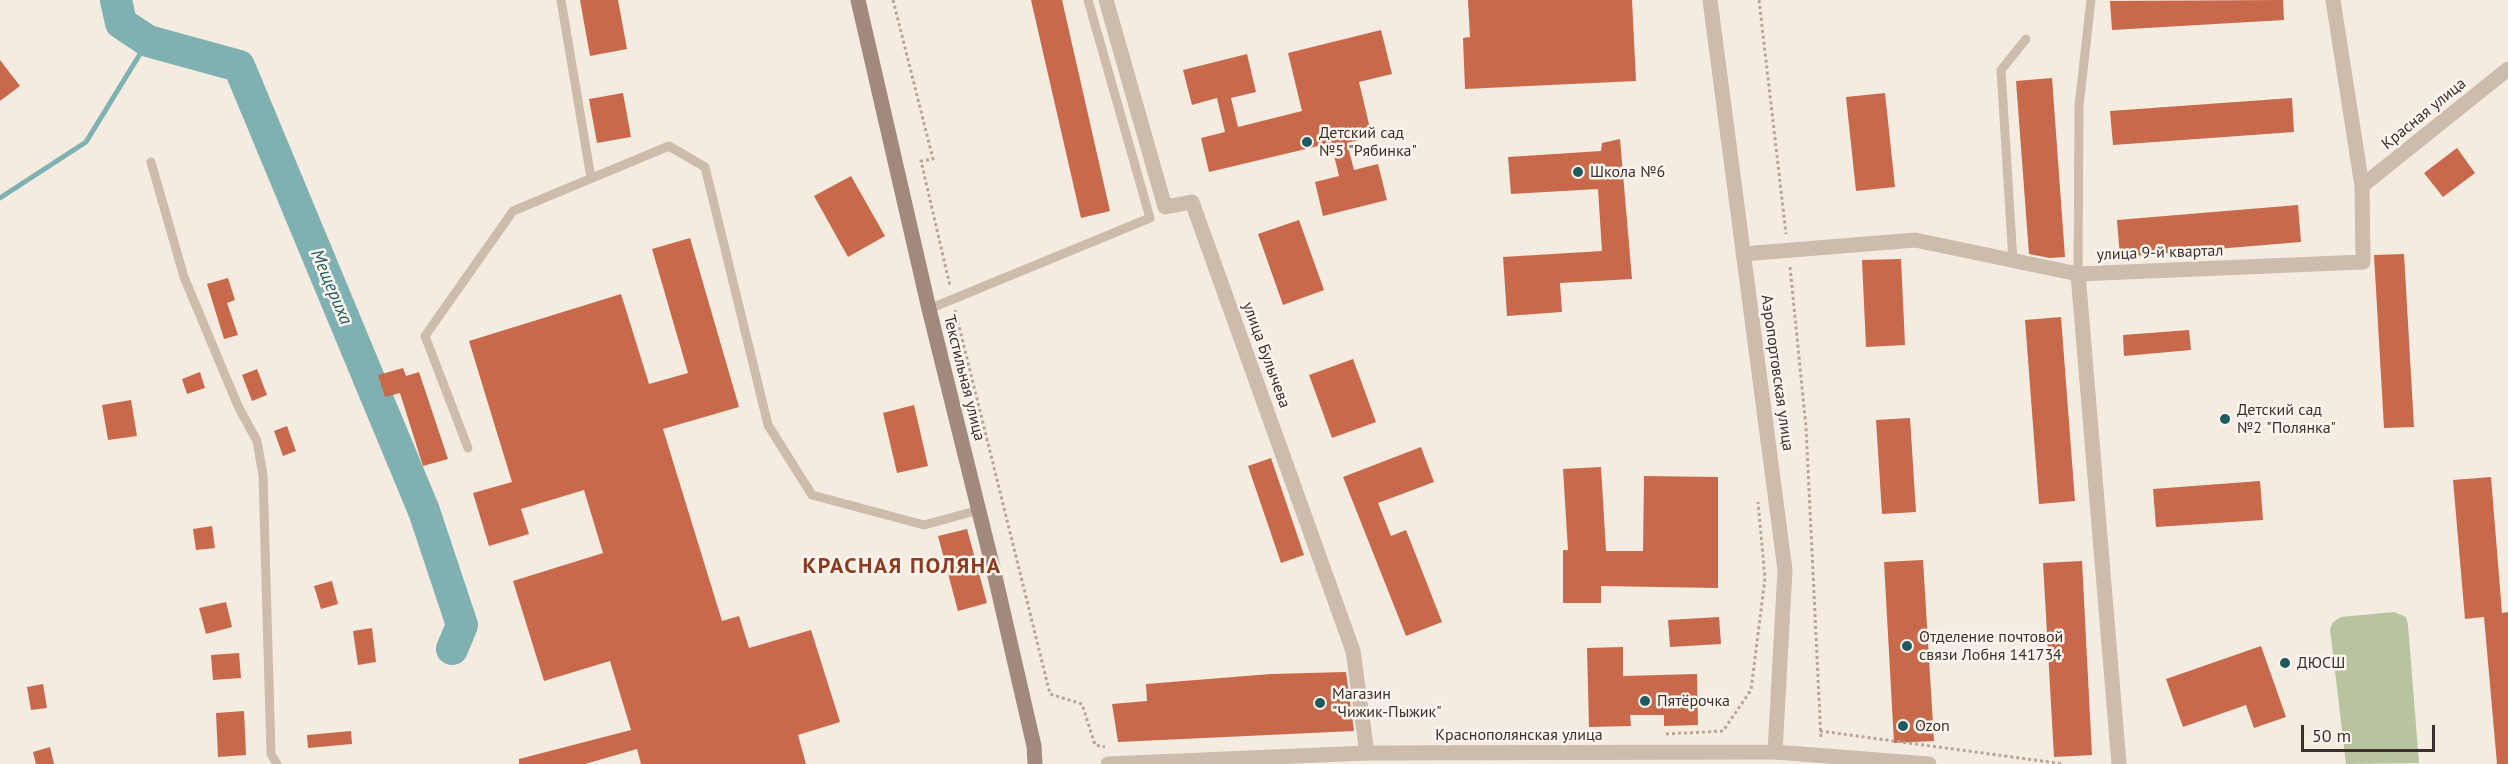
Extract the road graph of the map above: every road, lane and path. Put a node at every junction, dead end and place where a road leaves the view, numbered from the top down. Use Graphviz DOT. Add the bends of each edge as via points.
graph roads {
  1 [pos="561,0"];
  2 [pos="858,0"];
  3 [pos="893,0"];
  4 [pos="1088,0"];
  5 [pos="1106,0"];
  6 [pos="1710,0"];
  7 [pos="1759,0"];
  8 [pos="2091,0"];
  9 [pos="2333,0"];
  10 [pos="2026,39"];
  11 [pos="2508,69"];
  12 [pos="151,162"];
  13 [pos="591,178"];
  14 [pos="2362,186"];
  15 [pos="1788,250"];
  16 [pos="1743,254"];
  17 [pos="2013,261"];
  18 [pos="2078,274"];
  19 [pos="952,296"];
  20 [pos="954,307"];
  21 [pos="929,309"];
  22 [pos="468,448"];
  23 [pos="1757,495"];
  24 [pos="979,510"];
  25 [pos="1821,731"];
  26 [pos="1665,734"];
  27 [pos="1775,752"];
  28 [pos="1367,753"];
  29 [pos="1823,755"];
  30 [pos="1110,756"];
  31 [pos="277,764"];
  32 [pos="1035,764"];
  33 [pos="1160,764"];
  34 [pos="1929,764"];
  35 [pos="2064,764"];
  36 [pos="2118,764"];
  1 -- 13 [label="lane"];
  2 -- 21 [label="main road, Текстильная улица"];
  3 -- 19 [label="path" via="933,159 921,161"];
  4 -- 21 [label="lane" via="1150,218"];
  5 -- 28 [label="street, улица Булычева" via="1165,207 1192,202 1353,651"];
  6 -- 16 [label="street, Аэропортовская улица"];
  7 -- 15 [label="path"];
  8 -- 18 [label="lane" via="2079,106"];
  9 -- 14 [label="street, улица 9-й квартал"];
  10 -- 17 [label="lane" via="2001,70"];
  11 -- 14 [label="street, Красная улица"];
  12 -- 31 [label="lane" via="184,277 238,406 257,441 263,475 272,754"];
  13 -- 22 [label="lane" via="513,211 425,336"];
  13 -- 24 [label="lane" via="669,146 705,167 768,424 812,495 924,525"];
  14 -- 18 [label="street, улица 9-й квартал" via="2363,262"];
  15 -- 16 [label="street"];
  15 -- 17 [label="street" via="1915,240"];
  15 -- 25 [label="path" via="1806,427"];
  16 -- 27 [label="street, Аэропортовская улица" via="1785,570"];
  17 -- 18 [label="street"];
  18 -- 36 [label="street, улица 9-й квартал"];
  20 -- 30 [label="path" via="1050,694 1082,704 1095,745"];
  21 -- 24 [label="main road, Текстильная улица"];
  23 -- 26 [label="path" via="1765,578 1751,690 1723,731"];
  24 -- 32 [label="main road, Текстильная улица"];
  25 -- 29 [label="path"];
  25 -- 35 [label="path"];
  27 -- 28 [label="street, Краснополянская улица"];
  27 -- 29 [label="street, Краснополянская улица"];
  28 -- 33 [label="street, Краснополянская улица"];
  29 -- 34 [label="street, Краснополянская улица"];
  30 -- 33 [label="street, Краснополянская улица"];
}
